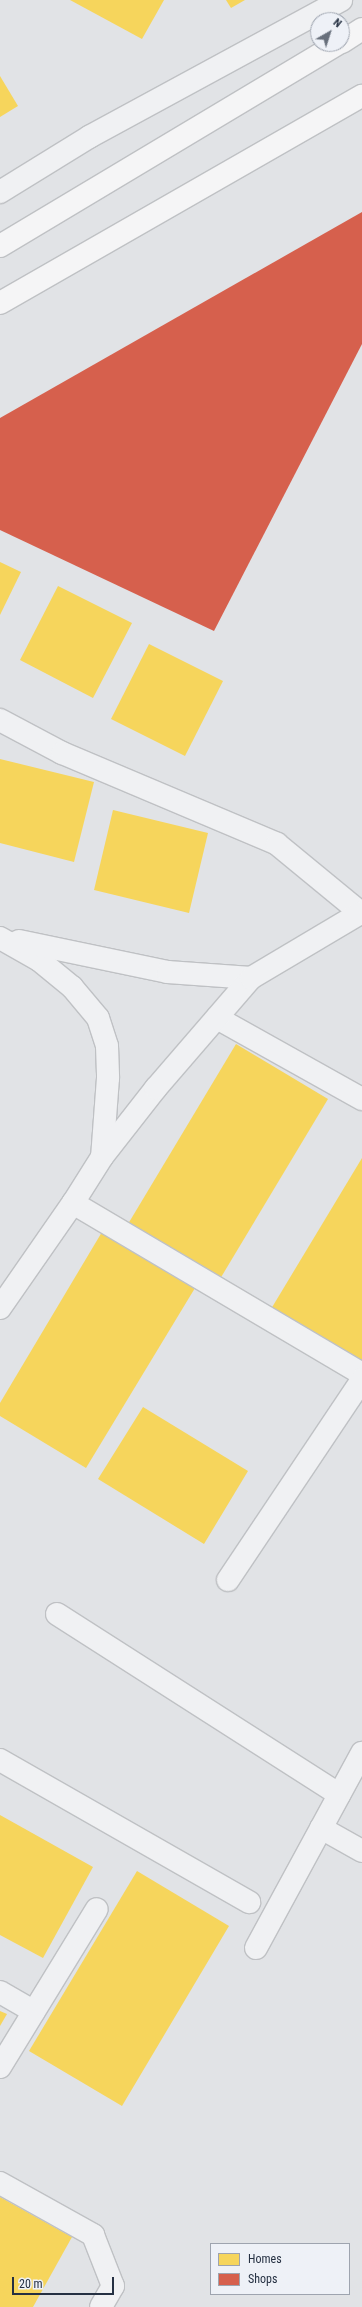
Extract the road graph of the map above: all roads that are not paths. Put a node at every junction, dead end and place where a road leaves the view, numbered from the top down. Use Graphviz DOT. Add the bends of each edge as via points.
graph roads {
  1 [pos="341,0"];
  2 [pos="362,29"];
  3 [pos="350,37"];
  4 [pos="325,52"];
  5 [pos="362,96"];
  6 [pos="0,192"];
  7 [pos="0,246"];
  8 [pos="0,303"];
  9 [pos="0,720"];
  10 [pos="362,912"];
  11 [pos="0,938"];
  12 [pos="251,978"];
  13 [pos="217,1018"];
  14 [pos="362,1099"];
  15 [pos="102,1157"];
  16 [pos="73,1203"];
  17 [pos="0,1308"];
  18 [pos="362,1374"];
  19 [pos="362,1380"];
  20 [pos="228,1580"];
  21 [pos="57,1614"];
  22 [pos="362,1753"];
  23 [pos="0,1760"];
  24 [pos="339,1794"];
  25 [pos="321,1828"];
  26 [pos="362,1851"];
  27 [pos="249,1902"];
  28 [pos="97,1909"];
  29 [pos="256,1948"];
  30 [pos="0,1992"];
  31 [pos="34,2012"];
  32 [pos="0,2067"];
  33 [pos="0,2183"];
  34 [pos="101,2307"];
  1 -- 6 [label="street" via="89,137"];
  2 -- 3 [label="main road"];
  4 -- 7 [label="main road"];
  5 -- 8 [label="main road"];
  9 -- 10 [label="street" via="62,753 277,844"];
  10 -- 12 [label="street"];
  11 -- 12 [label="street" via="168,972"];
  11 -- 15 [label="street" via="39,960 72,987 98,1018 107,1046 108,1078"];
  12 -- 13 [label="street"];
  13 -- 14 [label="street"];
  13 -- 15 [label="street" via="156,1088"];
  15 -- 16 [label="street"];
  16 -- 17 [label="street"];
  16 -- 18 [label="street"];
  19 -- 20 [label="street"];
  21 -- 24 [label="street"];
  22 -- 24 [label="street"];
  23 -- 27 [label="street"];
  24 -- 25 [label="street"];
  25 -- 26 [label="street"];
  25 -- 29 [label="street"];
  28 -- 31 [label="street"];
  30 -- 31 [label="street"];
  31 -- 32 [label="street"];
  33 -- 34 [label="street" via="93,2235 113,2286"];
}
